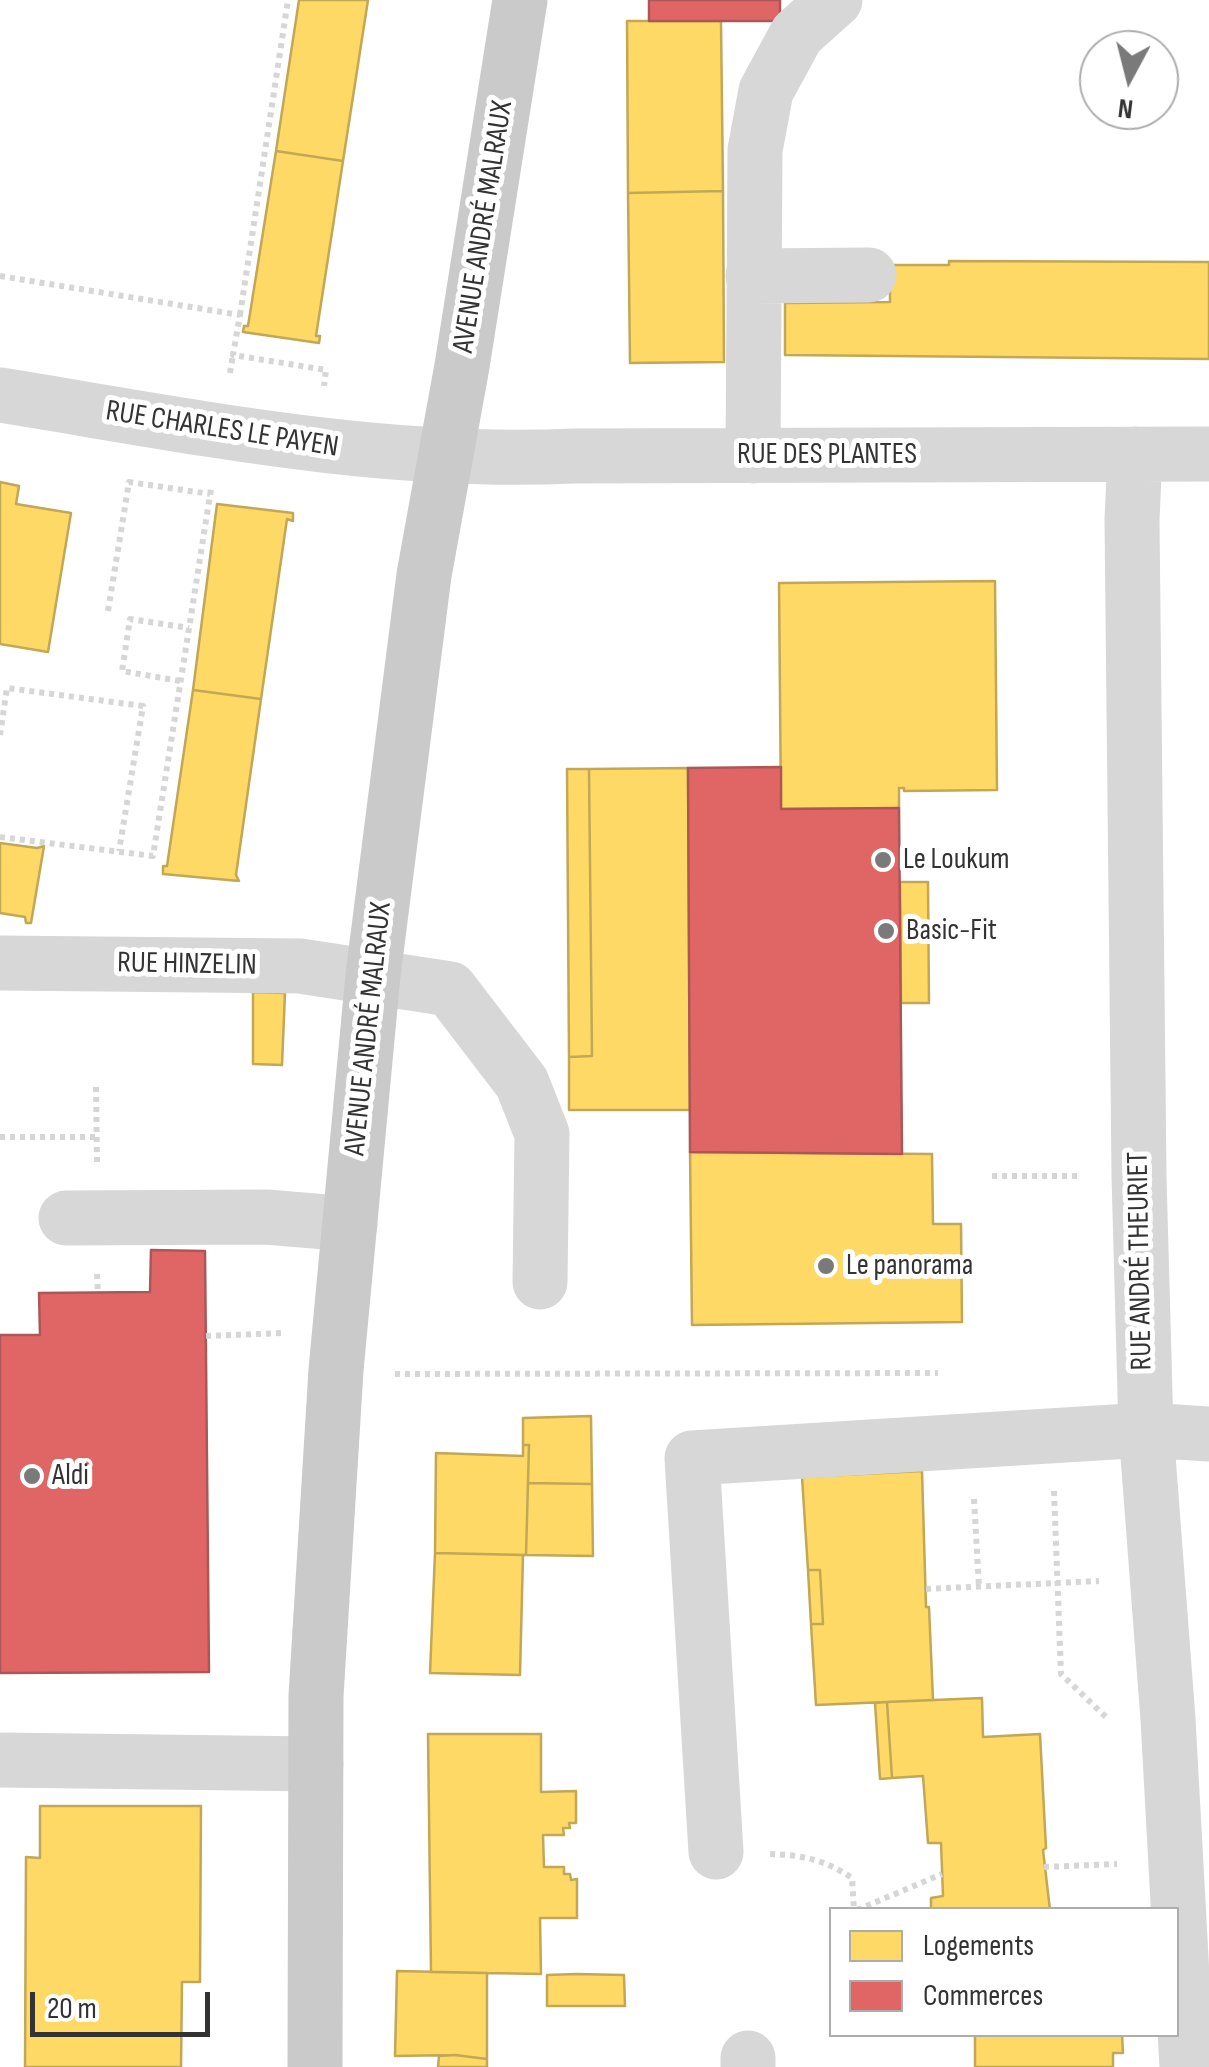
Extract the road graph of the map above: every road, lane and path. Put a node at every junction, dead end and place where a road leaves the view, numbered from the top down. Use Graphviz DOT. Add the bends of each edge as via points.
graph roads {
  1 [pos="288,0"];
  2 [pos="520,0"];
  3 [pos="835,0"];
  4 [pos="869,275"];
  5 [pos="0,276"];
  6 [pos="753,276"];
  7 [pos="240,315"];
  8 [pos="0,395"];
  9 [pos="322,396"];
  10 [pos="220,430"];
  11 [pos="1135,454"];
  12 [pos="1209,454"];
  13 [pos="445,456"];
  14 [pos="753,456"];
  15 [pos="210,494"];
  16 [pos="108,611"];
  17 [pos="188,628"];
  18 [pos="180,680"];
  19 [pos="0,735"];
  20 [pos="0,838"];
  21 [pos="120,852"];
  22 [pos="0,963"];
  23 [pos="373,975"];
  24 [pos="0,1137"];
  25 [pos="96,1137"];
  26 [pos="992,1176"];
  27 [pos="1138,1176"];
  28 [pos="66,1218"];
  29 [pos="350,1224"];
  30 [pos="540,1282"];
  31 [pos="206,1336"];
  32 [pos="338,1350"];
  33 [pos="938,1373"];
  34 [pos="1146,1430"];
  35 [pos="1209,1434"];
  36 [pos="1051,1435"];
  37 [pos="971,1440"];
  38 [pos="1157,1578"];
  39 [pos="1059,1583"];
  40 [pos="979,1588"];
  41 [pos="926,1589"];
  42 [pos="1168,1720"];
  43 [pos="0,1760"];
  44 [pos="316,1764"];
  45 [pos="716,1852"];
  46 [pos="1176,1861"];
  47 [pos="1044,1867"];
  48 [pos="942,1874"];
  49 [pos="856,1907"];
  50 [pos="863,1907"];
  51 [pos="1194,2048"];
  52 [pos="316,2067"];
  1 -- 7 [label="path"];
  2 -- 13 [label="main road, AVENUE ANDRÉ MALRAUX"];
  3 -- 6 [label="street" via="796,34 766,91 754,150"];
  4 -- 6 [label="street"];
  5 -- 7 [label="path"];
  6 -- 14 [label="street"];
  7 -- 9 [label="path" via="233,355 326,370"];
  8 -- 10 [label="street, RUE CHARLES LE PAYEN"];
  10 -- 13 [label="street, RUE CHARLES LE PAYEN" via="330,448"];
  10 -- 15 [label="path"];
  11 -- 12 [label="street, RUE DES PLANTES"];
  11 -- 14 [label="street, RUE DES PLANTES"];
  11 -- 27 [label="street, RUE ANDRÉ THEURIET"];
  13 -- 14 [label="street, RUE DES PLANTES"];
  13 -- 23 [label="main road, AVENUE ANDRÉ MALRAUX"];
  15 -- 16 [label="path" via="129,482"];
  15 -- 17 [label="path"];
  17 -- 18 [label="path"];
  17 -- 18 [label="path" via="130,619 127,636 122,672"];
  18 -- 21 [label="path" via="152,856"];
  19 -- 21 [label="path" via="7,688 142,706"];
  20 -- 21 [label="path"];
  22 -- 23 [label="street, RUE HINZELIN" via="300,966"];
  23 -- 29 [label="main road, AVENUE ANDRÉ MALRAUX"];
  23 -- 30 [label="street, RUE HINZELIN" via="450,989 522,1083 542,1134"];
  24 -- 25 [label="path"];
  26 -- 27 [label="path"];
  27 -- 34 [label="street, RUE ANDRÉ THEURIET"];
  28 -- 29 [label="street" via="266,1217"];
  29 -- 32 [label="main road, AVENUE ANDRÉ MALRAUX"];
  31 -- 32 [label="path"];
  32 -- 33 [label="path" via="423,1376"];
  32 -- 44 [label="main road, AVENUE ANDRÉ MALRAUX"];
  34 -- 35 [label="street"];
  34 -- 36 [label="street"];
  34 -- 38 [label="street, RUE ANDRÉ THEURIET"];
  36 -- 37 [label="street"];
  36 -- 39 [label="path"];
  37 -- 40 [label="path"];
  37 -- 45 [label="street" via="692,1458"];
  38 -- 39 [label="path"];
  38 -- 42 [label="street, RUE ANDRÉ THEURIET"];
  39 -- 40 [label="path"];
  39 -- 42 [label="path" via="1062,1674 1112,1722"];
  40 -- 41 [label="path"];
  42 -- 46 [label="street, RUE ANDRÉ THEURIET"];
  43 -- 44 [label="street"];
  44 -- 52 [label="main road, AVENUE ANDRÉ MALRAUX"];
  45 -- 49 [label="path" via="803,1855 829,1863 852,1878"];
  46 -- 47 [label="path"];
  46 -- 51 [label="street, RUE ANDRÉ THEURIET"];
  48 -- 50 [label="path"];
}
